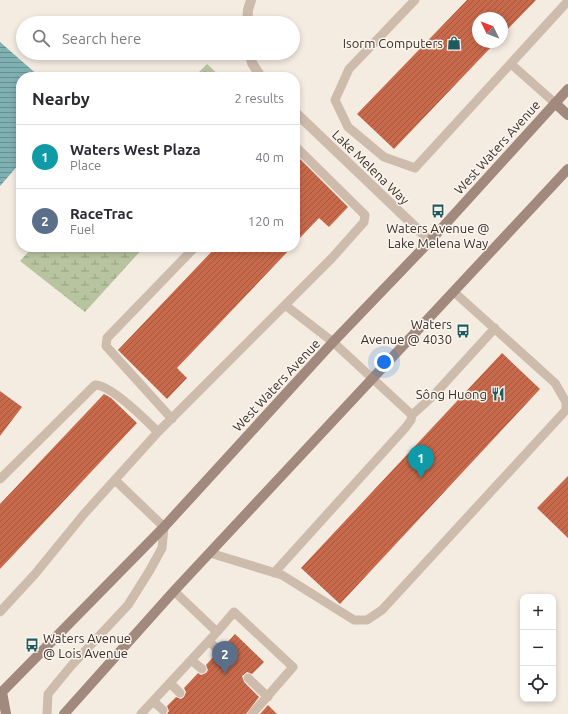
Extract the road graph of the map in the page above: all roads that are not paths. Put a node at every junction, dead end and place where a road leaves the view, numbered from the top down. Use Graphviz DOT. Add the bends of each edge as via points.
graph roads {
  1 [pos="251,0"];
  2 [pos="414,0"];
  3 [pos="568,2"];
  4 [pos="248,16"];
  5 [pos="251,60"];
  6 [pos="511,64"];
  7 [pos="258,72"];
  8 [pos="568,88"];
  9 [pos="555,103"];
  10 [pos="568,115"];
  11 [pos="300,117"];
  12 [pos="300,151"];
  13 [pos="568,169"];
  14 [pos="430,241"];
  15 [pos="190,252"];
  16 [pos="454,292"];
  17 [pos="285,305"];
  18 [pos="495,328"];
  19 [pos="333,342"];
  20 [pos="371,378"];
  21 [pos="412,415"];
  22 [pos="172,419"];
  23 [pos="158,432"];
  24 [pos="0,479"];
  25 [pos="115,480"];
  26 [pos="164,527"];
  27 [pos="210,553"];
  28 [pos="274,574"];
  29 [pos="174,591"];
  30 [pos="0,612"];
  31 [pos="217,632"];
  32 [pos="209,641"];
  33 [pos="219,651"];
  34 [pos="191,660"];
  35 [pos="202,669"];
  36 [pos="248,678"];
  37 [pos="170,683"];
  38 [pos="1,692"];
  39 [pos="180,693"];
  40 [pos="268,697"];
  41 [pos="153,701"];
  42 [pos="164,710"];
  43 [pos="6,714"];
  44 [pos="47,714"];
  45 [pos="64,714"];
  46 [pos="141,714"];
  47 [pos="252,714"];
  1 -- 4 [label="street"];
  2 -- 6 [label="lane" via="349,69 335,100 348,126 384,157 415,168"];
  3 -- 6 [label="lane"];
  5 -- 7 [label="street"];
  6 -- 9 [label="lane"];
  8 -- 9 [label="main road, West Waters Avenue"];
  9 -- 10 [label="main road"];
  9 -- 14 [label="main road, West Waters Avenue"];
  11 -- 14 [label="street, Lake Melena Way"];
  12 -- 17 [label="lane" via="365,215 360,227"];
  13 -- 16 [label="main road"];
  14 -- 19 [label="main road, West Waters Avenue"];
  15 -- 22 [label="lane" via="107,338 106,346"];
  16 -- 18 [label="lane"];
  16 -- 20 [label="main road"];
  17 -- 19 [label="lane"];
  17 -- 22 [label="lane"];
  18 -- 21 [label="lane" via="433,396"];
  18 -- 28 [label="lane" via="555,383 566,402 566,410 382,610 367,620 354,620 299,584"];
  19 -- 20 [label="lane"];
  19 -- 26 [label="main road, West Waters Avenue"];
  20 -- 21 [label="lane"];
  20 -- 27 [label="main road"];
  21 -- 28 [label="lane" via="406,427"];
  22 -- 23 [label="lane"];
  23 -- 24 [label="lane" via="138,412 104,388 95,385"];
  23 -- 25 [label="lane"];
  25 -- 26 [label="lane"];
  25 -- 30 [label="lane"];
  26 -- 38 [label="main road, West Waters Avenue"];
  26 -- 44 [label="lane" via="162,548 150,570 128,605 48,694"];
  27 -- 28 [label="lane"];
  27 -- 29 [label="main road"];
  29 -- 31 [label="lane"];
  29 -- 45 [label="main road"];
  31 -- 32 [label="lane"];
  31 -- 40 [label="lane" via="234,612 293,667"];
  32 -- 33 [label="lane"];
  32 -- 34 [label="lane"];
  34 -- 35 [label="lane"];
  34 -- 37 [label="lane"];
  36 -- 40 [label="lane"];
  37 -- 39 [label="lane"];
  37 -- 41 [label="lane"];
  38 -- 43 [label="main road"];
  40 -- 47 [label="lane"];
  41 -- 42 [label="lane"];
  41 -- 46 [label="lane"];
}
